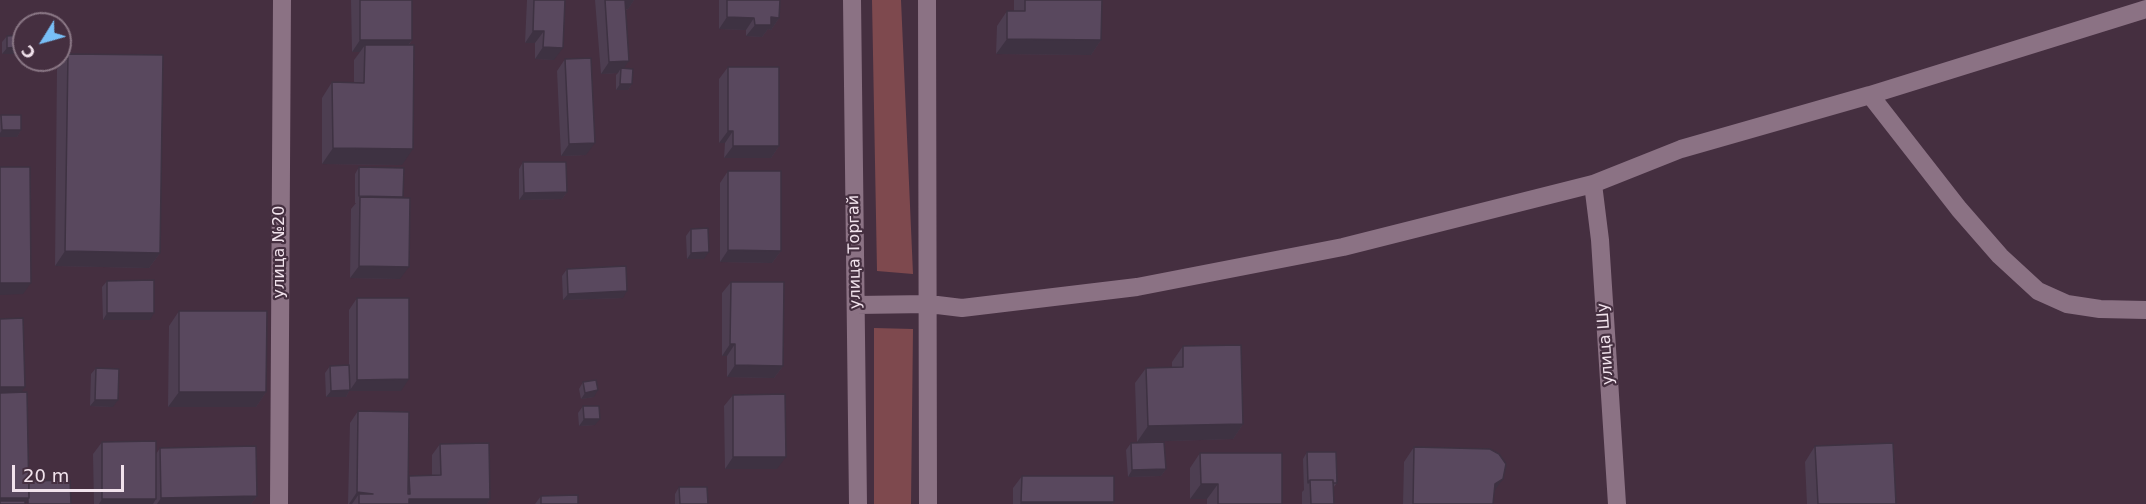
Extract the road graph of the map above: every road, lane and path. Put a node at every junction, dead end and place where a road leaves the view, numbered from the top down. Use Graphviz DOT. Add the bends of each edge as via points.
graph roads {
  1 [pos="282,0"];
  2 [pos="852,0"];
  3 [pos="927,0"];
  4 [pos="2146,9"];
  5 [pos="1870,94"];
  6 [pos="1593,184"];
  7 [pos="856,304"];
  8 [pos="929,304"];
  9 [pos="2146,310"];
  10 [pos="279,504"];
  11 [pos="858,504"];
  12 [pos="928,504"];
  13 [pos="1617,504"];
  1 -- 10 [label="street, улица №20"];
  2 -- 7 [label="street, улица Торгай"];
  3 -- 8 [label="street"];
  4 -- 5 [label="street"];
  5 -- 6 [label="street" via="1681,149"];
  5 -- 9 [label="street" via="1966,217 2038,291 2067,304"];
  6 -- 8 [label="street" via="1343,248 1137,287 962,308"];
  6 -- 13 [label="street, улица Шу"];
  7 -- 8 [label="street"];
  7 -- 11 [label="street, улица Торгай"];
  8 -- 12 [label="street"];
}
